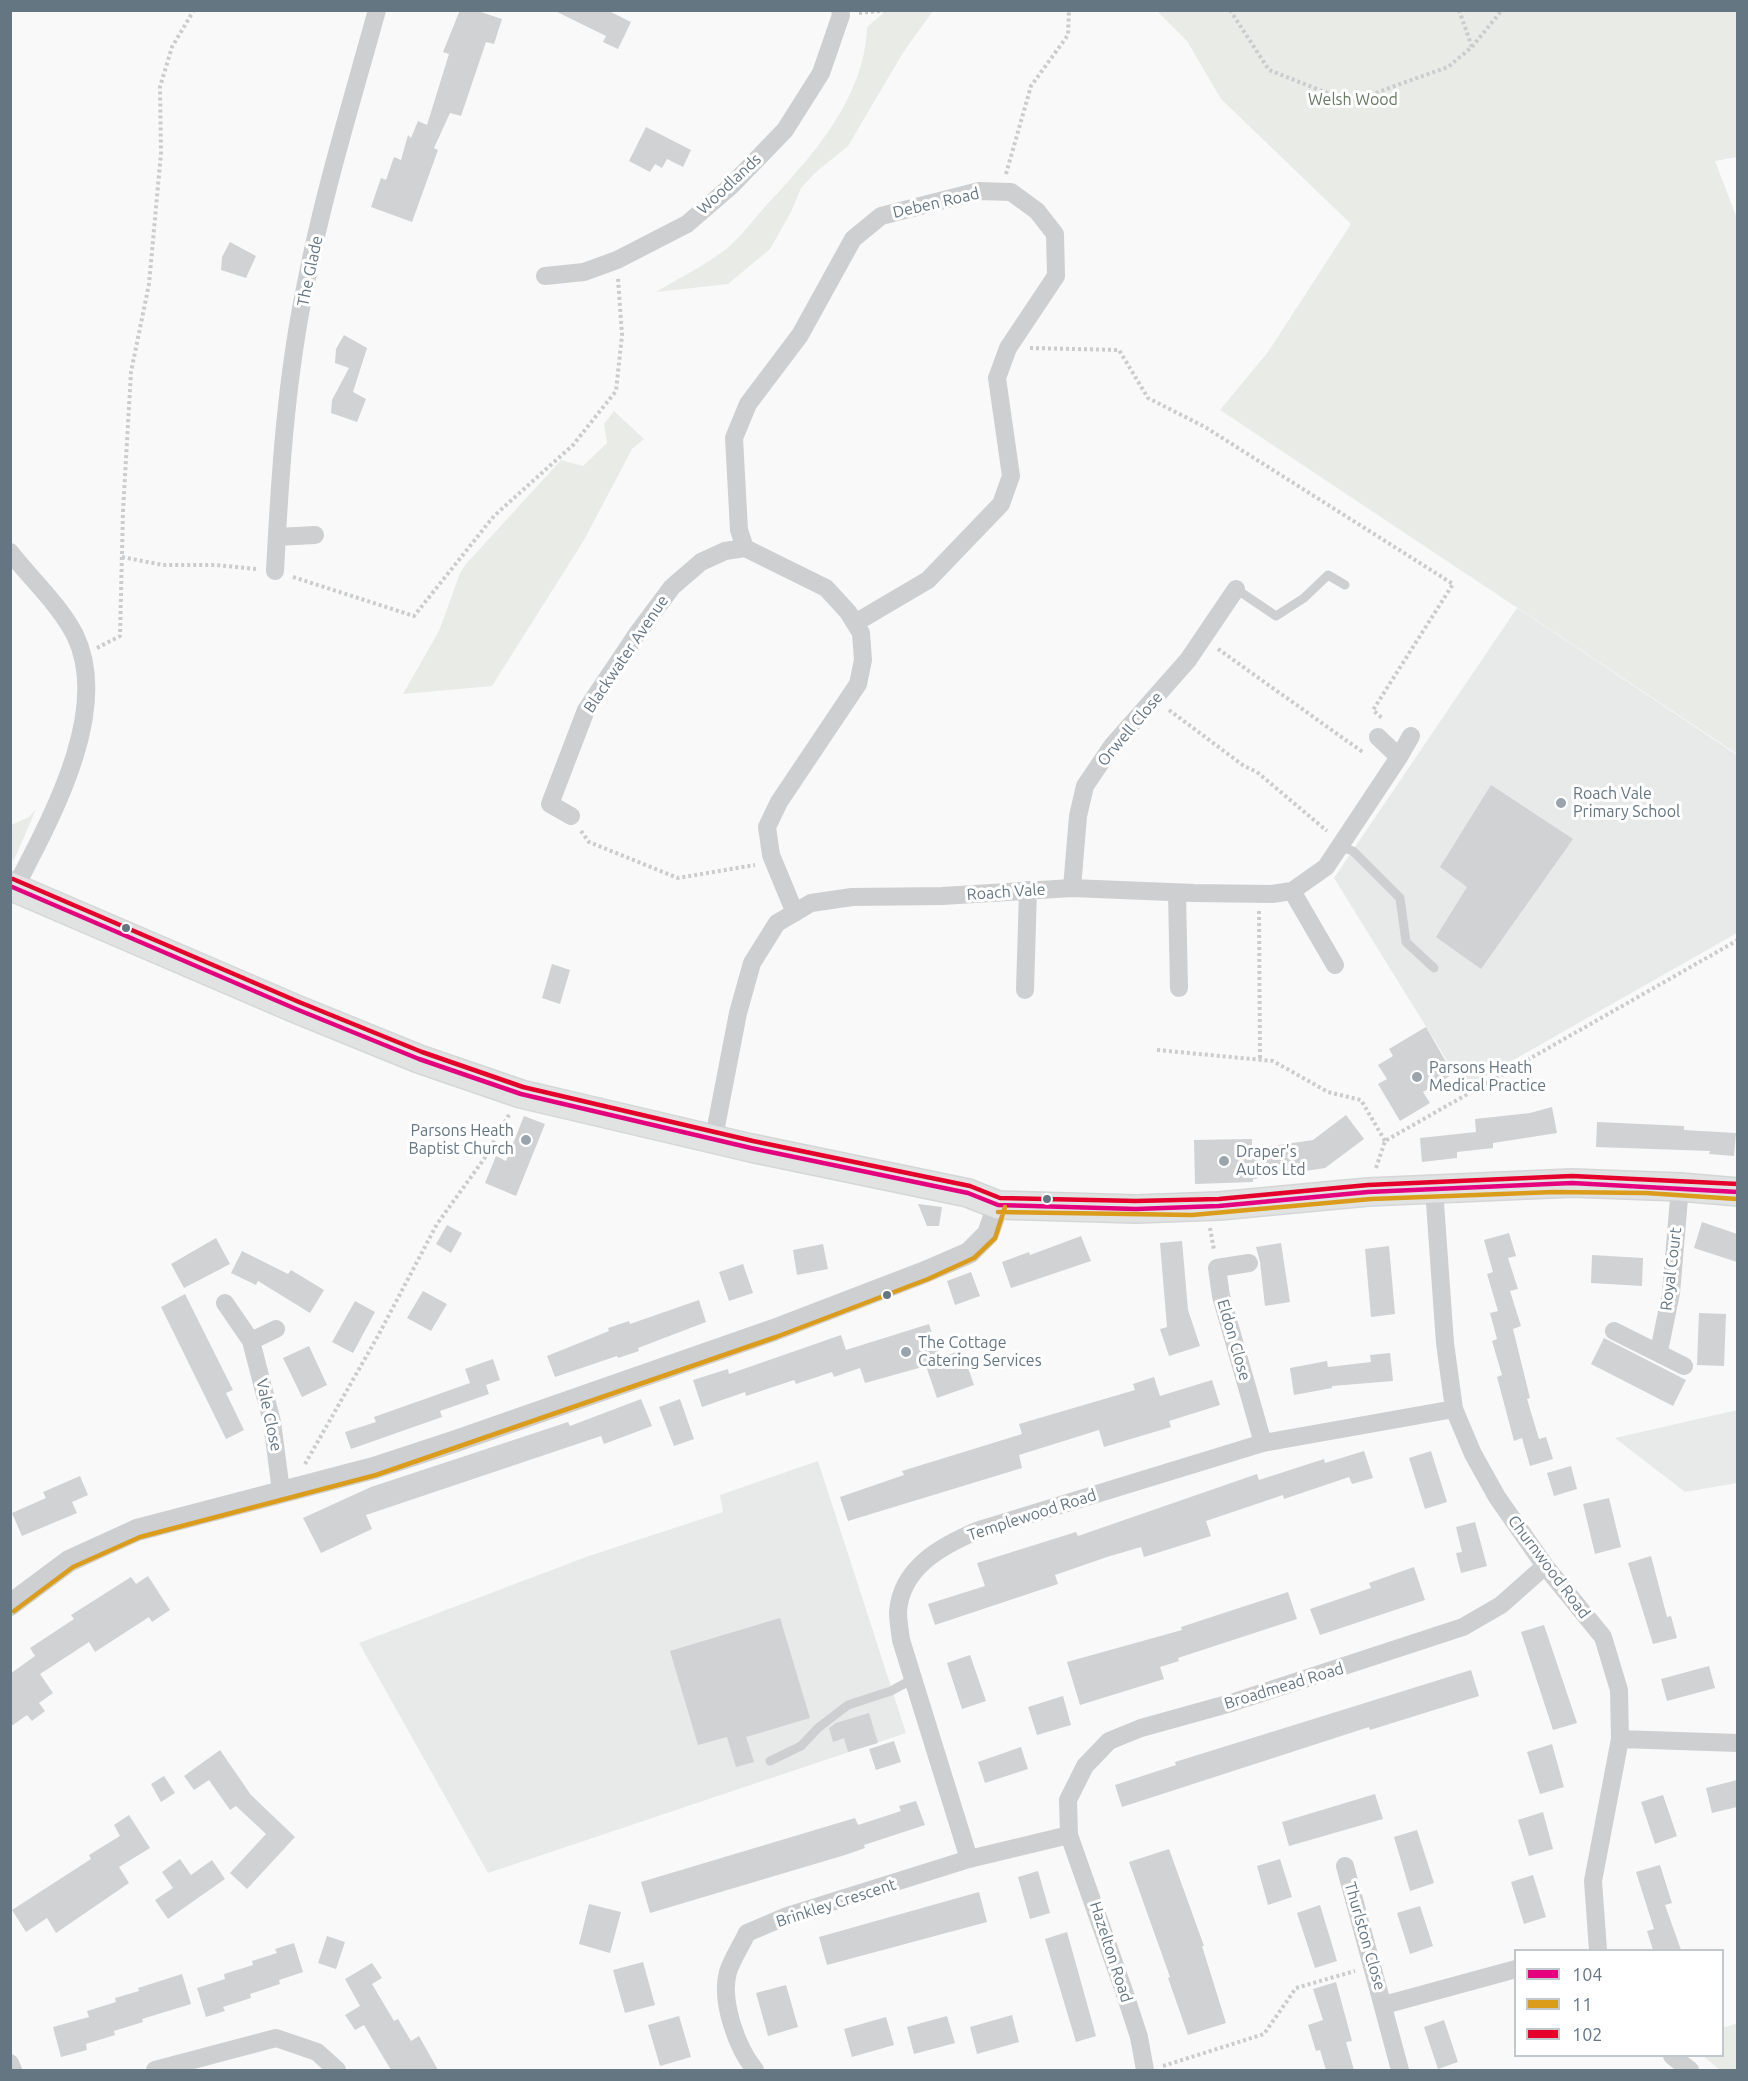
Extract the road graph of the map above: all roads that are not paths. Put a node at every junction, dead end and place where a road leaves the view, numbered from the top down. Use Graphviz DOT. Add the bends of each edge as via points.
graph roads {
  1 [pos="377,10"];
  2 [pos="840,13"];
  3 [pos="545,276"];
  4 [pos="315,535"];
  5 [pos="277,537"];
  6 [pos="745,548"];
  7 [pos="10,552"];
  8 [pos="275,571"];
  9 [pos="1345,585"];
  10 [pos="1236,589"];
  11 [pos="855,622"];
  12 [pos="1411,736"];
  13 [pos="1378,737"];
  14 [pos="1394,764"];
  15 [pos="571,816"];
  16 [pos="1341,845"];
  17 [pos="13,887"];
  18 [pos="1072,888"];
  19 [pos="1028,890"];
  20 [pos="1292,891"];
  21 [pos="1177,893"];
  22 [pos="795,913"];
  23 [pos="1335,965"];
  24 [pos="1434,968"];
  25 [pos="1179,988"];
  26 [pos="1025,990"];
  27 [pos="714,1137"];
  28 [pos="1680,1187"];
  29 [pos="1434,1189"];
  30 [pos="1737,1192"];
  31 [pos="998,1205"];
  32 [pos="1249,1263"];
  33 [pos="225,1303"];
  34 [pos="276,1329"];
  35 [pos="1614,1331"];
  36 [pos="251,1341"];
  37 [pos="1659,1351"];
  38 [pos="1684,1366"];
  39 [pos="1454,1409"];
  40 [pos="1263,1443"];
  41 [pos="288,1490"];
  42 [pos="1545,1566"];
  43 [pos="10,1605"];
  44 [pos="913,1679"];
  45 [pos="1620,1739"];
  46 [pos="1737,1743"];
  47 [pos="770,1761"];
  48 [pos="1069,1835"];
  49 [pos="969,1859"];
  50 [pos="1345,1866"];
  51 [pos="1592,1949"];
  52 [pos="1514,1969"];
  53 [pos="1384,2005"];
  54 [pos="1674,2057"];
  55 [pos="10,2063"];
  56 [pos="1145,2069"];
  57 [pos="13,2070"];
  58 [pos="155,2070"];
  59 [pos="337,2070"];
  60 [pos="755,2070"];
  61 [pos="1400,2070"];
  62 [pos="1690,2070"];
  1 -- 5 [label="street, The Glade" via="305,284 281,453"];
  2 -- 3 [label="street, Woodlands" via="821,73 785,130 731,186 687,224 617,260 584,272"];
  4 -- 5 [label="street"];
  5 -- 8 [label="street, The Glade"];
  6 -- 11 [label="street" via="826,588"];
  6 -- 11 [label="street, Deben Road" via="739,530 734,438 748,404 800,335 853,239 880,216 978,191 1011,192 1037,212 1055,234 1056,276 1008,348 997,378 1011,476 1001,504 928,580"];
  6 -- 15 [label="street, Blackwater Avenue" via="725,551 701,562 672,587 586,710 550,804"];
  7 -- 17 [label="street" via="66,619 83,655 87,685 86,711 72,762 48,820"];
  9 -- 10 [label="lane" via="1328,575 1304,598 1276,616"];
  10 -- 18 [label="street, Orwell Close" via="1188,660 1112,746 1085,786 1078,816"];
  11 -- 22 [label="street" via="861,633 863,660 858,684 779,802 767,827 774,862"];
  12 -- 14 [label="street"];
  13 -- 14 [label="street"];
  14 -- 16 [label="street"];
  16 -- 20 [label="street" via="1326,867"];
  16 -- 24 [label="lane" via="1353,851 1400,898 1406,942"];
  17 -- 27 [label="main road" via="419,1059 521,1094"];
  18 -- 19 [label="street, Roach Vale"];
  18 -- 21 [label="street, Roach Vale"];
  19 -- 22 [label="street, Roach Vale" via="852,897 810,903"];
  19 -- 26 [label="street"];
  20 -- 21 [label="street, Roach Vale"];
  20 -- 23 [label="street"];
  21 -- 25 [label="street"];
  22 -- 27 [label="street, Roach Vale" via="777,923 752,963 738,1013"];
  27 -- 31 [label="main road" via="968,1192"];
  28 -- 29 [label="main road" via="1572,1183"];
  28 -- 30 [label="main road"];
  28 -- 37 [label="street, Royal Court" via="1671,1293"];
  29 -- 31 [label="main road" via="1207,1207"];
  29 -- 39 [label="street, Churnwood Road"];
  31 -- 41 [label="street" via="988,1234 969,1253 925,1272 774,1330 456,1441"];
  32 -- 40 [label="street, Eldon Close" via="1217,1268 1221,1296"];
  33 -- 36 [label="street, Vale Close"];
  34 -- 36 [label="street"];
  35 -- 37 [label="street"];
  36 -- 41 [label="street, Vale Close"];
  37 -- 38 [label="street"];
  39 -- 40 [label="street, Templewood Road"];
  39 -- 42 [label="street, Churnwood Road" via="1497,1497"];
  40 -- 44 [label="street, Templewood Road" via="949,1542 924,1560 906,1586 898,1611 901,1640"];
  41 -- 43 [label="street" via="137,1530 69,1561"];
  42 -- 45 [label="street, Churnwood Road" via="1604,1637 1619,1690"];
  42 -- 48 [label="street, Broadmead Road" via="1501,1605 1463,1627 1109,1741 1085,1766 1068,1800"];
  44 -- 47 [label="lane" via="848,1706 801,1746"];
  44 -- 49 [label="street, Templewood Road"];
  45 -- 46 [label="street"];
  45 -- 51 [label="street, Churnwood Road" via="1593,1881"];
  48 -- 49 [label="street, Brinkley Crescent"];
  48 -- 56 [label="street, Hazelton Road" via="1139,2037"];
  49 -- 60 [label="street, Brinkley Crescent" via="787,1916 747,1933 728,1973 729,2016 743,2056"];
  50 -- 53 [label="street, Thurlston Close"];
  52 -- 53 [label="street, Thurlston Close"];
  53 -- 61 [label="street, Thurlston Close"];
  54 -- 62 [label="street"];
  55 -- 57 [label="street"];
  58 -- 59 [label="street" via="276,2038 316,2052"];
}
